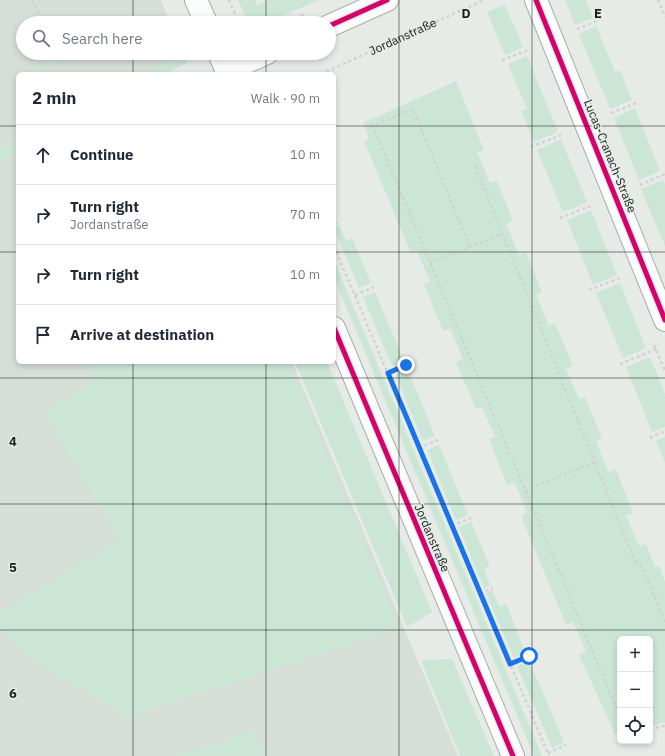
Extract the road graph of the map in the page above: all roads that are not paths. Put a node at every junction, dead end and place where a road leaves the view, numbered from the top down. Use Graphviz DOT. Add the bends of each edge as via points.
graph roads {
  1 [pos="196,0"];
  2 [pos="387,0"];
  3 [pos="536,0"];
  4 [pos="203,16"];
  5 [pos="336,23"];
  6 [pos="244,60"];
  7 [pos="225,66"];
  8 [pos="665,320"];
  9 [pos="336,333"];
  10 [pos="513,756"];
  1 -- 4 [label="street"];
  2 -- 5 [label="street"];
  3 -- 8 [label="street, Lucas-Cranach-Straße"];
  6 -- 7 [label="street"];
  9 -- 10 [label="street, Jordanstraße"];
}
